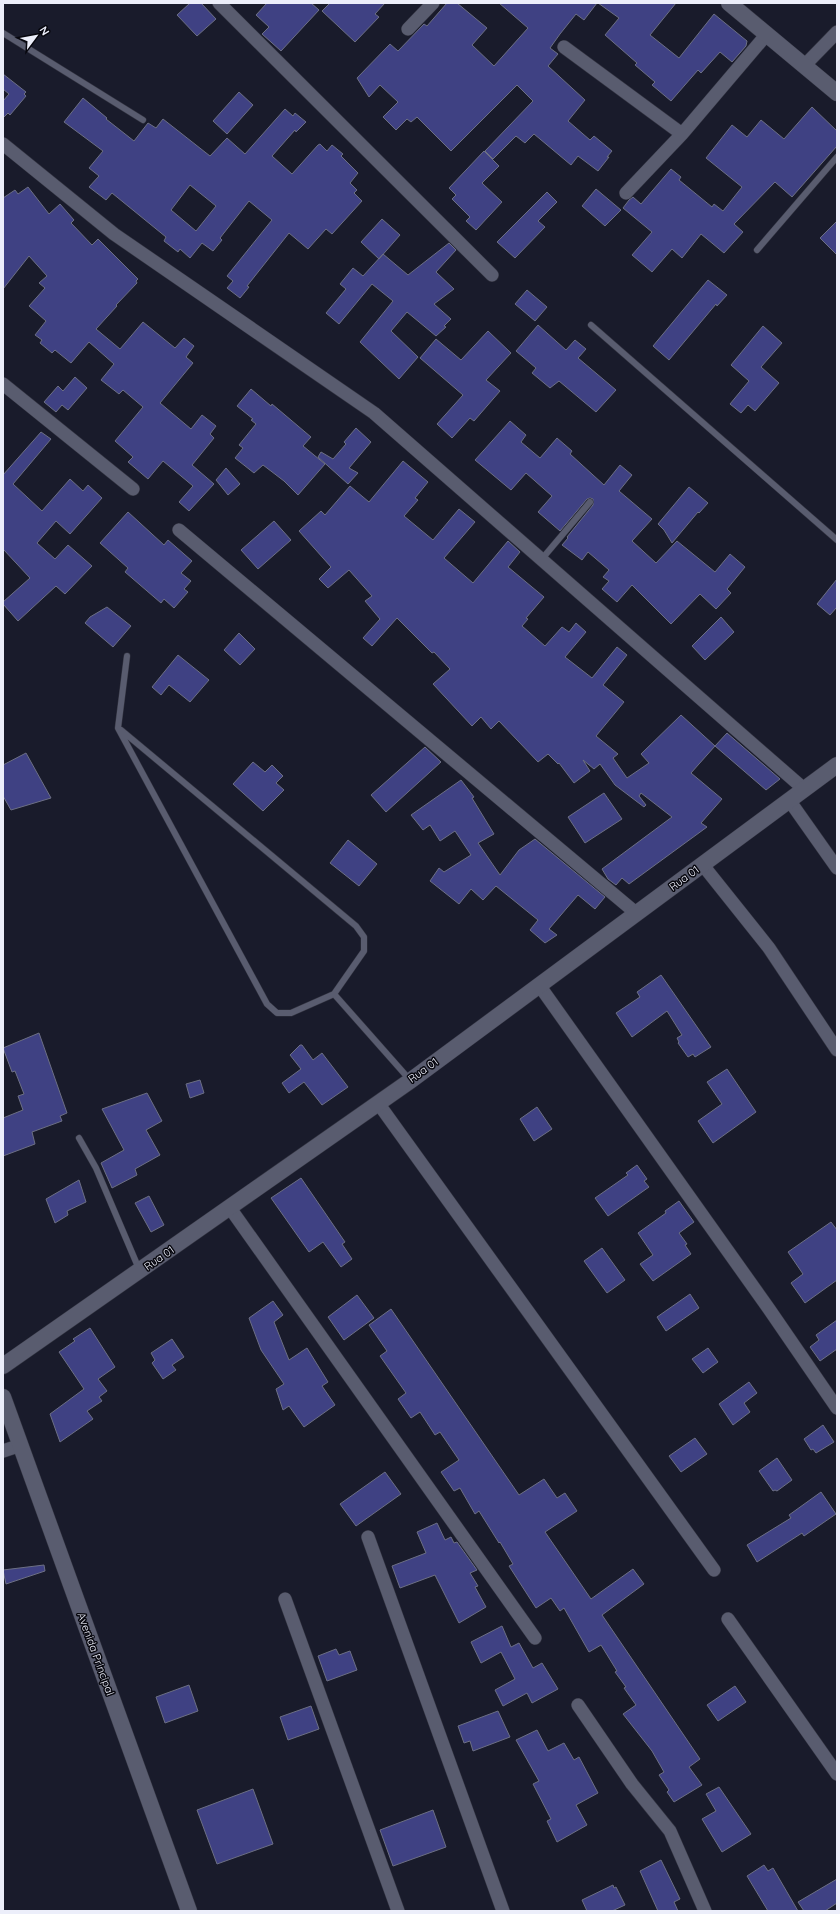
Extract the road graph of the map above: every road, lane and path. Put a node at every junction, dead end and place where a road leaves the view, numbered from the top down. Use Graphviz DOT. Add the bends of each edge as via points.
graph roads {
  1 [pos="220,3"];
  2 [pos="433,3"];
  3 [pos="729,3"];
  4 [pos="408,30"];
  5 [pos="837,32"];
  6 [pos="3,33"];
  7 [pos="767,34"];
  8 [pos="564,48"];
  9 [pos="804,66"];
  10 [pos="837,93"];
  11 [pos="143,120"];
  12 [pos="682,134"];
  13 [pos="3,144"];
  14 [pos="837,157"];
  15 [pos="626,193"];
  16 [pos="757,250"];
  17 [pos="492,275"];
  18 [pos="591,325"];
  19 [pos="3,384"];
  20 [pos="134,489"];
  21 [pos="590,502"];
  22 [pos="179,530"];
  23 [pos="837,540"];
  24 [pos="541,560"];
  25 [pos="127,656"];
  26 [pos="118,728"];
  27 [pos="837,765"];
  28 [pos="804,789"];
  29 [pos="789,800"];
  30 [pos="702,864"];
  31 [pos="837,868"];
  32 [pos="636,913"];
  33 [pos="538,985"];
  34 [pos="334,994"];
  35 [pos="837,1050"];
  36 [pos="410,1080"];
  37 [pos="378,1103"];
  38 [pos="79,1138"];
  39 [pos="230,1208"];
  40 [pos="140,1271"];
  41 [pos="3,1366"];
  42 [pos="3,1397"];
  43 [pos="837,1408"];
  44 [pos="20,1444"];
  45 [pos="3,1451"];
  46 [pos="368,1537"];
  47 [pos="714,1570"];
  48 [pos="285,1599"];
  49 [pos="728,1619"];
  50 [pos="534,1638"];
  51 [pos="578,1705"];
  52 [pos="837,1774"];
  53 [pos="189,1911"];
  54 [pos="398,1911"];
  55 [pos="503,1911"];
  56 [pos="705,1911"];
  1 -- 17 [label="street"];
  2 -- 4 [label="street"];
  3 -- 7 [label="street"];
  5 -- 9 [label="street"];
  6 -- 11 [label="lane"];
  7 -- 9 [label="street"];
  7 -- 12 [label="street"];
  8 -- 12 [label="street"];
  9 -- 10 [label="street"];
  12 -- 15 [label="street"];
  13 -- 24 [label="street" via="114,234 374,413"];
  14 -- 16 [label="lane"];
  18 -- 23 [label="lane"];
  19 -- 20 [label="street"];
  21 -- 24 [label="lane"];
  22 -- 32 [label="street"];
  24 -- 28 [label="street"];
  25 -- 26 [label="lane"];
  26 -- 34 [label="lane" via="267,1004 277,1013 291,1013"];
  26 -- 34 [label="lane" via="356,926 364,937 364,951"];
  27 -- 28 [label="street, Rua 01"];
  28 -- 29 [label="street, Rua 01"];
  29 -- 30 [label="street, Rua 01"];
  29 -- 31 [label="street"];
  30 -- 32 [label="street, Rua 01"];
  30 -- 35 [label="street" via="769,948"];
  32 -- 33 [label="street, Rua 01"];
  33 -- 36 [label="street, Rua 01"];
  33 -- 43 [label="street"];
  34 -- 36 [label="lane"];
  36 -- 37 [label="street, Rua 01"];
  37 -- 39 [label="street, Rua 01"];
  37 -- 47 [label="street"];
  38 -- 40 [label="lane" via="96,1168"];
  39 -- 40 [label="street, Rua 01"];
  39 -- 50 [label="street"];
  40 -- 41 [label="street, Rua 01"];
  42 -- 44 [label="street, Avenida Principal"];
  44 -- 45 [label="street"];
  44 -- 53 [label="street, Avenida Principal"];
  46 -- 55 [label="street"];
  48 -- 54 [label="street"];
  49 -- 52 [label="street"];
  51 -- 56 [label="street" via="632,1784 670,1831"];
}
